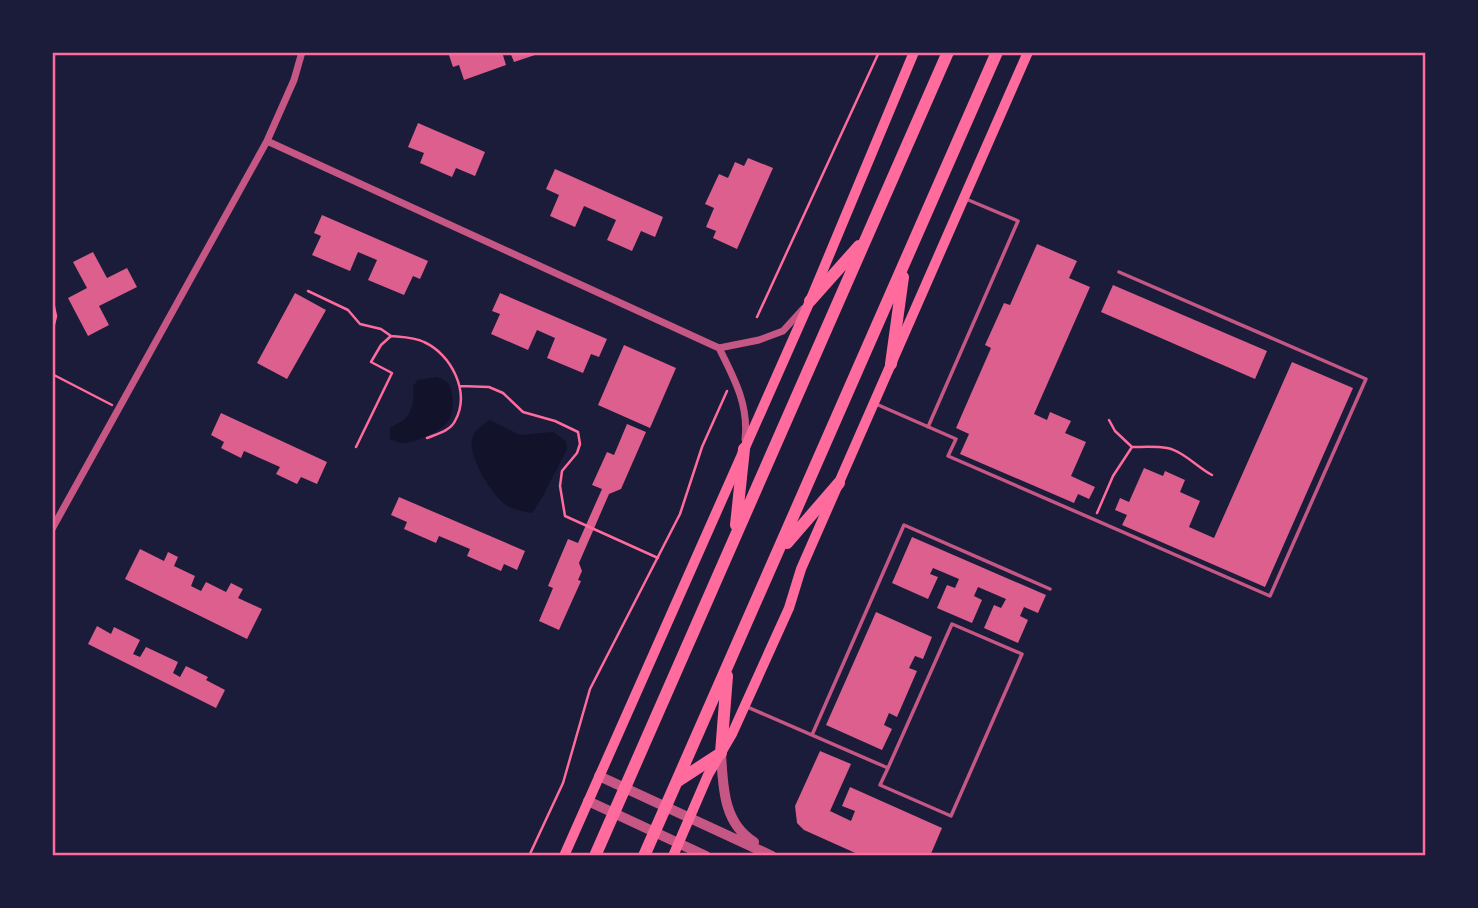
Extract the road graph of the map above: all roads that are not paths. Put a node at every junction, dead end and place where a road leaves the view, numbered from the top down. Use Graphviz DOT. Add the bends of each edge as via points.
graph roads {
  1 [pos="302,52"];
  2 [pos="914,52"];
  3 [pos="948,52"];
  4 [pos="997,52"];
  5 [pos="1028,52"];
  6 [pos="267,141"];
  7 [pos="964,198"];
  8 [pos="866,238"];
  9 [pos="905,262"];
  10 [pos="1119,272"];
  11 [pos="810,301"];
  12 [pos="719,348"];
  13 [pos="891,363"];
  14 [pos="874,403"];
  15 [pos="928,427"];
  16 [pos="744,449"];
  17 [pos="839,483"];
  18 [pos="52,529"];
  19 [pos="735,537"];
  20 [pos="777,553"];
  21 [pos="1050,589"];
  22 [pos="728,665"];
  23 [pos="745,706"];
  24 [pos="812,735"];
  25 [pos="721,753"];
  26 [pos="888,768"];
  27 [pos="599,776"];
  28 [pos="677,781"];
  29 [pos="625,787"];
  30 [pos="588,801"];
  31 [pos="666,806"];
  32 [pos="614,813"];
  33 [pos="690,817"];
  34 [pos="655,831"];
  35 [pos="678,842"];
  36 [pos="564,856"];
  37 [pos="595,856"];
  38 [pos="645,856"];
  39 [pos="673,856"];
  40 [pos="706,856"];
  41 [pos="774,856"];
  1 -- 6 [label="street"];
  2 -- 11 [label="main road"];
  3 -- 8 [label="highway"];
  4 -- 9 [label="highway"];
  5 -- 7 [label="main road"];
  6 -- 12 [label="street"];
  6 -- 18 [label="street"];
  7 -- 13 [label="main road"];
  7 -- 15 [label="lane" via="1018,221"];
  8 -- 11 [label="highway"];
  8 -- 19 [label="highway"];
  9 -- 13 [label="highway"];
  9 -- 20 [label="highway"];
  10 -- 15 [label="lane" via="1366,379 1270,596 948,456 956,439"];
  11 -- 12 [label="street" via="783,331"];
  11 -- 16 [label="main road"];
  12 -- 16 [label="street" via="738,385 747,421"];
  13 -- 14 [label="main road"];
  14 -- 15 [label="lane"];
  14 -- 17 [label="main road"];
  16 -- 19 [label="highway"];
  16 -- 27 [label="main road"];
  17 -- 20 [label="highway"];
  17 -- 23 [label="main road"];
  19 -- 29 [label="highway"];
  20 -- 22 [label="highway"];
  21 -- 24 [label="lane" via="904,525"];
  22 -- 25 [label="highway"];
  22 -- 28 [label="highway"];
  23 -- 24 [label="lane"];
  23 -- 25 [label="main road"];
  24 -- 26 [label="lane"];
  25 -- 28 [label="highway"];
  25 -- 33 [label="main road"];
  25 -- 41 [label="street" via="724,797 737,829"];
  26 -- 26 [label="lane" via="952,624 1022,654 951,816 880,785"];
  27 -- 29 [label="street"];
  27 -- 30 [label="main road"];
  28 -- 31 [label="highway"];
  29 -- 31 [label="street"];
  29 -- 32 [label="highway"];
  30 -- 32 [label="street"];
  30 -- 36 [label="main road"];
  31 -- 33 [label="street"];
  31 -- 34 [label="highway"];
  32 -- 34 [label="street"];
  32 -- 37 [label="highway"];
  33 -- 35 [label="main road"];
  33 -- 41 [label="street"];
  34 -- 35 [label="street"];
  34 -- 38 [label="highway"];
  35 -- 39 [label="main road"];
  35 -- 40 [label="street"];
}
